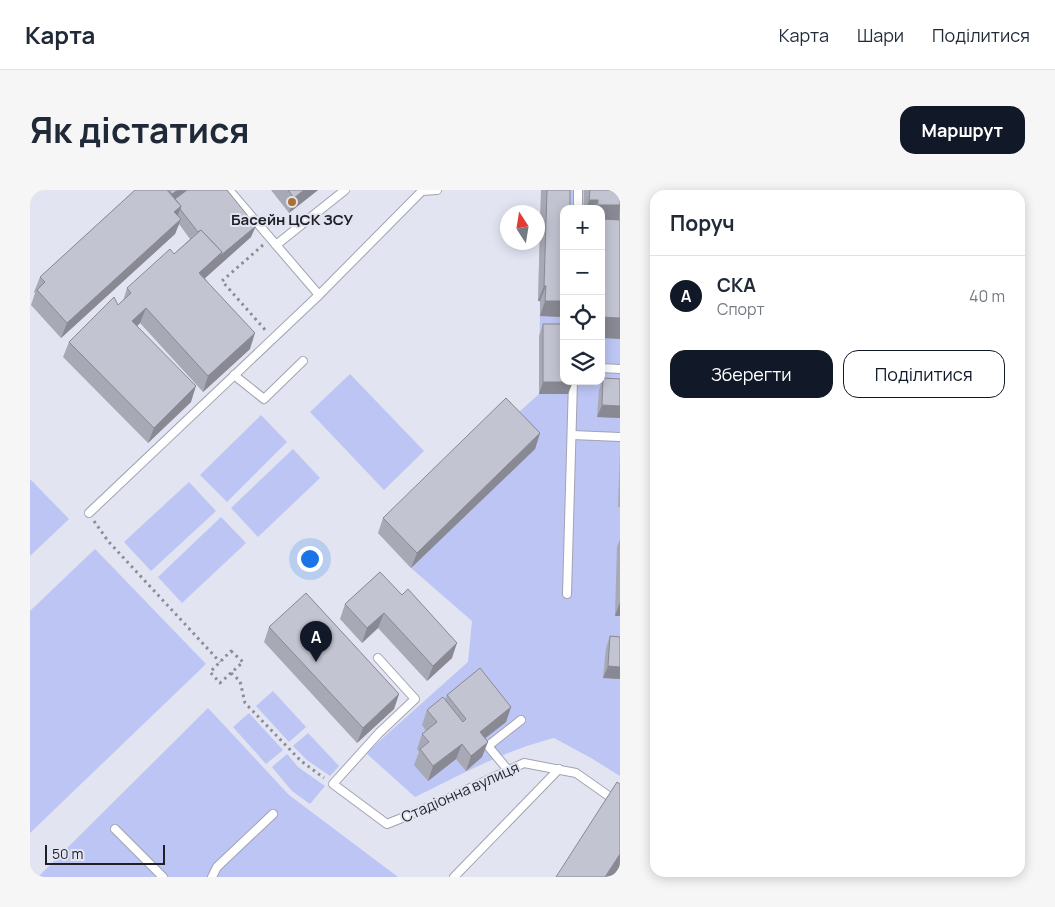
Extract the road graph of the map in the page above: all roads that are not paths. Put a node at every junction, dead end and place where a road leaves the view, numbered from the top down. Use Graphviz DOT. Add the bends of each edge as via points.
graph roads {
  1 [pos="229,190"];
  2 [pos="345,190"];
  3 [pos="438,190"];
  4 [pos="578,190"];
  5 [pos="422,191"];
  6 [pos="578,205"];
  7 [pos="276,245"];
  8 [pos="319,295"];
  9 [pos="303,361"];
  10 [pos="605,368"];
  11 [pos="620,369"];
  12 [pos="234,375"];
  13 [pos="573,385"];
  14 [pos="572,435"];
  15 [pos="620,437"];
  16 [pos="89,513"];
  17 [pos="567,594"];
  18 [pos="378,658"];
  19 [pos="521,720"];
  20 [pos="559,769"];
  21 [pos="508,770"];
  22 [pos="609,796"];
  23 [pos="604,804"];
  24 [pos="620,804"];
  25 [pos="273,814"];
  26 [pos="115,829"];
  27 [pos="163,877"];
  28 [pos="212,877"];
  29 [pos="454,877"];
  1 -- 7 [label="lane"];
  2 -- 7 [label="lane"];
  3 -- 5 [label="lane"];
  4 -- 6 [label="lane"];
  5 -- 8 [label="lane"];
  7 -- 8 [label="lane"];
  8 -- 12 [label="lane"];
  9 -- 12 [label="lane" via="264,399"];
  10 -- 11 [label="lane"];
  12 -- 16 [label="lane"];
  13 -- 14 [label="lane"];
  14 -- 15 [label="lane"];
  14 -- 17 [label="lane"];
  18 -- 21 [label="lane, Стадіонна вулиця" via="415,699 333,784 387,824"];
  19 -- 21 [label="lane" via="488,746"];
  20 -- 21 [label="lane, Стадіонна вулиця" via="524,763"];
  20 -- 22 [label="lane, Стадіонна вулиця" via="576,772"];
  20 -- 29 [label="lane"];
  22 -- 23 [label="lane"];
  22 -- 24 [label="lane, Стадіонна вулиця"];
  25 -- 28 [label="lane" via="217,867"];
  26 -- 27 [label="lane"];
}
